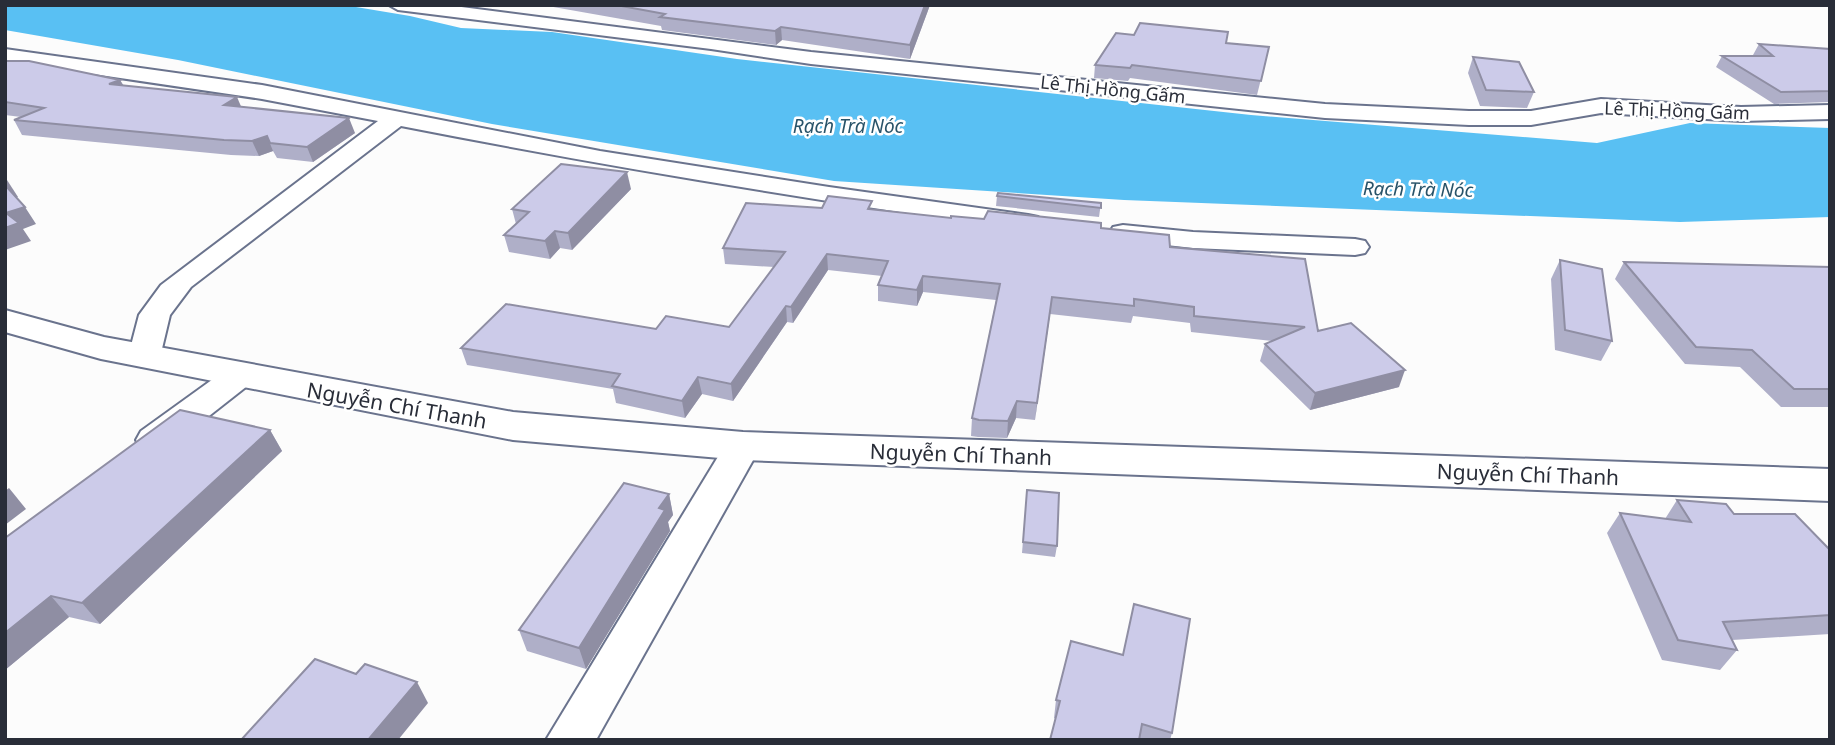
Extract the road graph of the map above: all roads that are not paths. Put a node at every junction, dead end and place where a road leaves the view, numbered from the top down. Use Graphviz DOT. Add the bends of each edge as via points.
graph roads {
  1 [pos="398,5"];
  2 [pos="5,55"];
  3 [pos="1830,112"];
  4 [pos="398,117"];
  5 [pos="1058,226"];
  6 [pos="1100,231"];
  7 [pos="1355,247"];
  8 [pos="5,321"];
  9 [pos="144,357"];
  10 [pos="239,376"];
  11 [pos="743,446"];
  12 [pos="130,458"];
  13 [pos="1830,485"];
  14 [pos="570,740"];
  1 -- 3 [label="street, Lê Thị Hồng Gấm" via="811,58 1325,111 1469,118 1531,118 1601,106 1741,114"];
  2 -- 4 [label="street" via="185,79"];
  4 -- 5 [label="street" via="600,158"];
  4 -- 9 [label="street" via="181,281 160,301"];
  6 -- 7 [label="street"];
  8 -- 9 [label="main road, Nguyễn Chí Thanh"];
  9 -- 10 [label="main road, Nguyễn Chí Thanh"];
  10 -- 11 [label="main road, Nguyễn Chí Thanh" via="513,426"];
  10 -- 12 [label="street"];
  11 -- 13 [label="main road, Nguyễn Chí Thanh"];
  11 -- 14 [label="street"];
}
